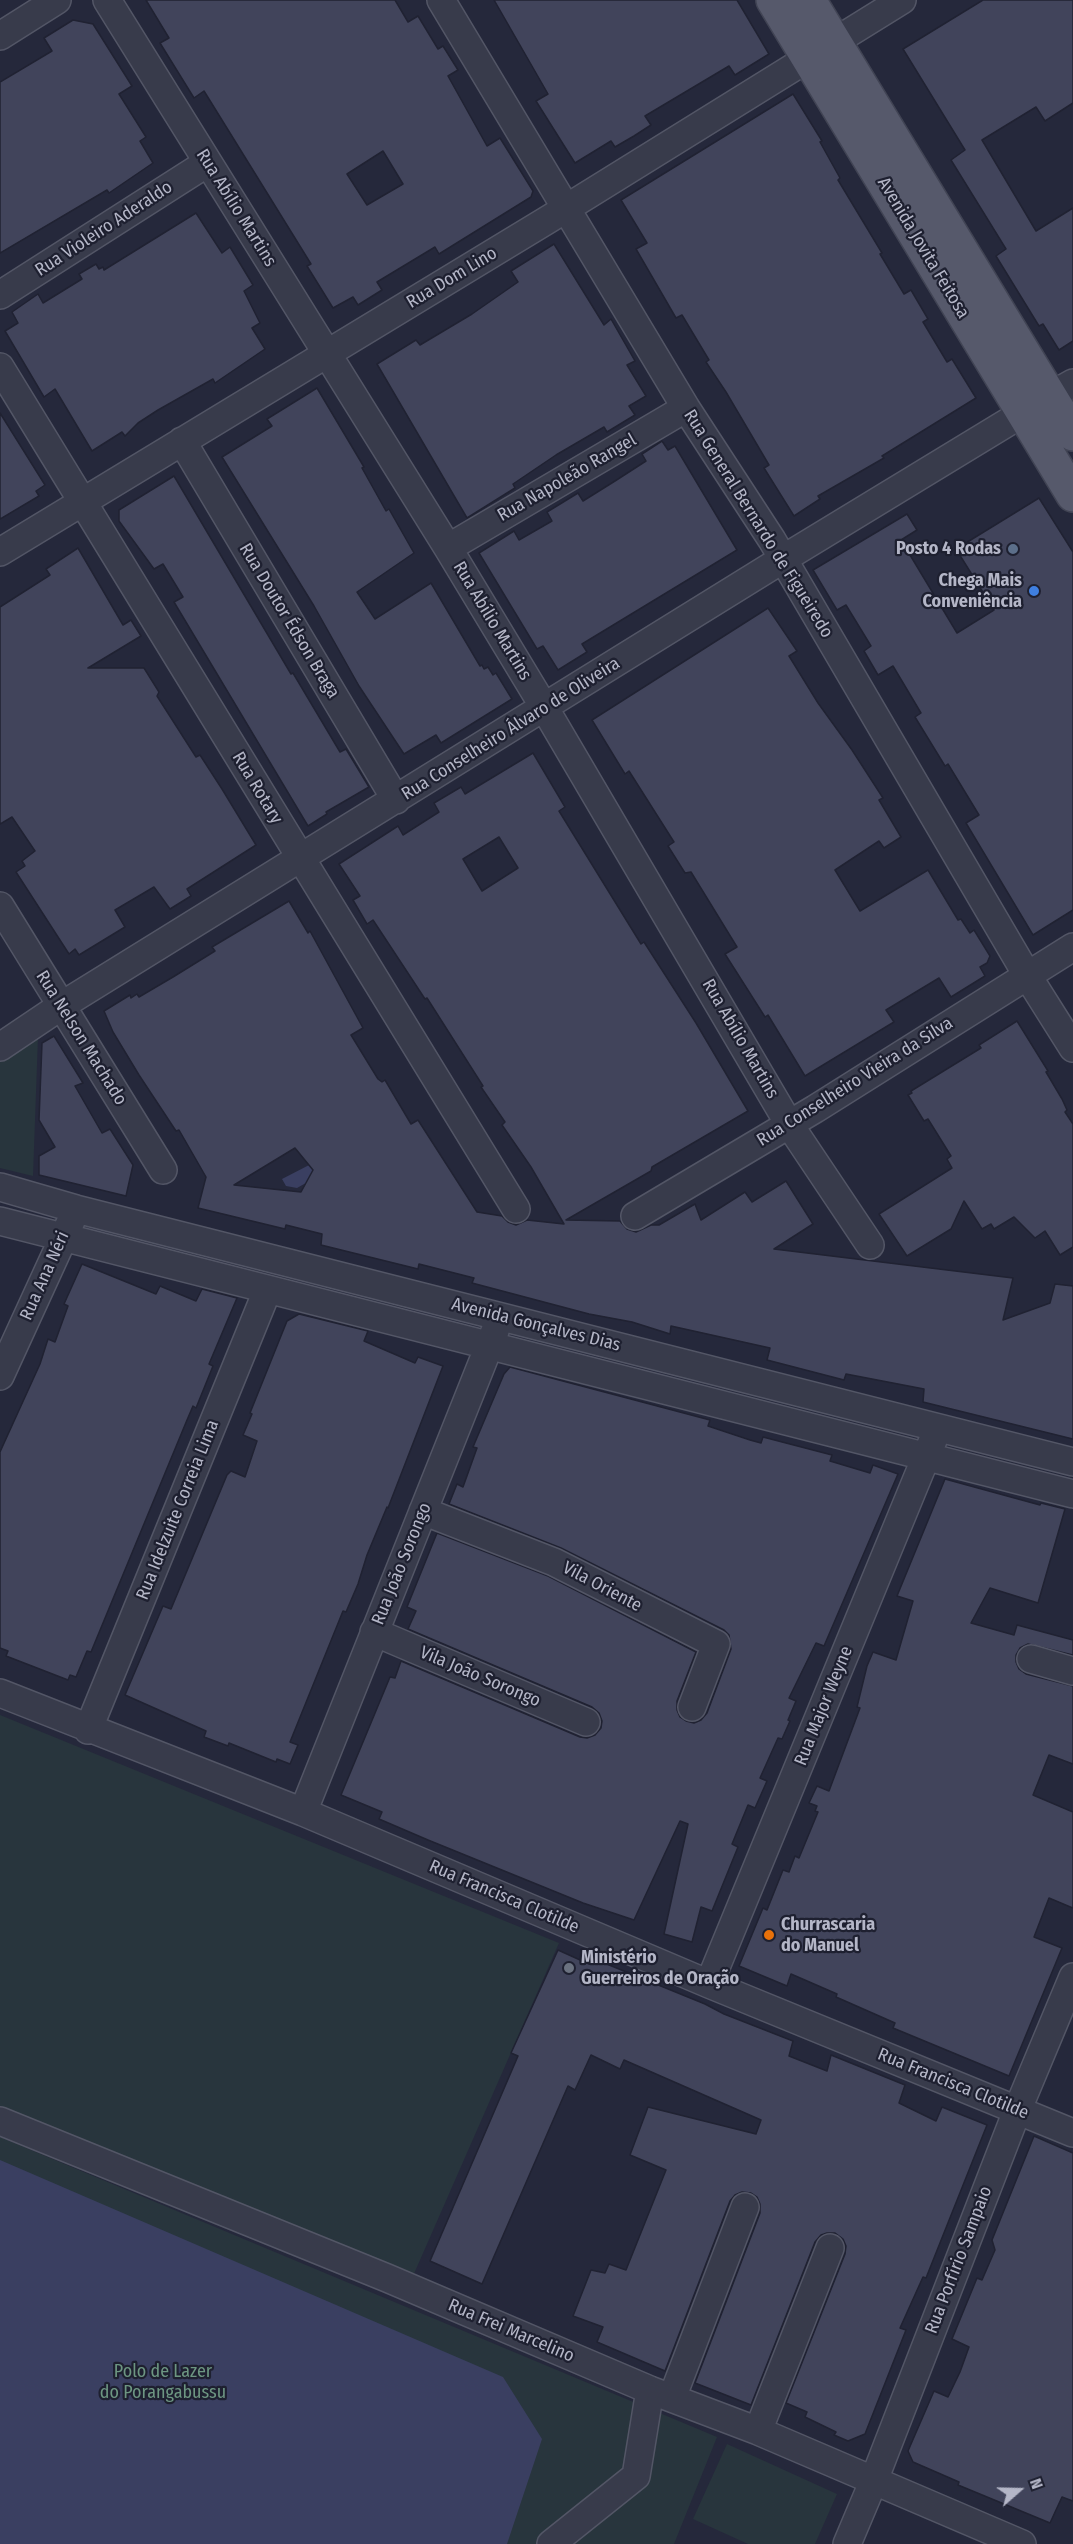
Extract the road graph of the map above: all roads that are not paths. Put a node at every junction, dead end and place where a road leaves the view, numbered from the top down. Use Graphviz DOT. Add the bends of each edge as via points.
graph roads {
  1 [pos="57,0"];
  2 [pos="108,0"];
  3 [pos="441,0"];
  4 [pos="773,0"];
  5 [pos="809,0"];
  6 [pos="902,0"];
  7 [pos="0,36"];
  8 [pos="821,50"];
  9 [pos="207,163"];
  10 [pos="567,207"];
  11 [pos="0,295"];
  12 [pos="328,353"];
  13 [pos="0,367"];
  14 [pos="1062,389"];
  15 [pos="686,408"];
  16 [pos="1023,413"];
  17 [pos="1073,434"];
  18 [pos="182,441"];
  19 [pos="1073,495"];
  20 [pos="82,502"];
  21 [pos="448,548"];
  22 [pos="0,552"];
  23 [pos="783,559"];
  24 [pos="544,706"];
  25 [pos="396,800"];
  26 [pos="300,859"];
  27 [pos="0,906"];
  28 [pos="1073,946"];
  29 [pos="1027,975"];
  30 [pos="61,1006"];
  31 [pos="0,1047"];
  32 [pos="1073,1048"];
  33 [pos="789,1124"];
  34 [pos="163,1170"];
  35 [pos="0,1187"];
  36 [pos="76,1209"];
  37 [pos="516,1209"];
  38 [pos="635,1216"];
  39 [pos="0,1221"];
  40 [pos="63,1238"];
  41 [pos="870,1245"];
  42 [pos="267,1291"];
  43 [pos="501,1316"];
  44 [pos="488,1346"];
  45 [pos="0,1376"];
  46 [pos="938,1428"];
  47 [pos="927,1456"];
  48 [pos="1073,1462"];
  49 [pos="1073,1494"];
  50 [pos="423,1511"];
  51 [pos="374,1632"];
  52 [pos="1031,1659"];
  53 [pos="1073,1671"];
  54 [pos="0,1693"];
  55 [pos="692,1707"];
  56 [pos="586,1722"];
  57 [pos="88,1730"];
  58 [pos="303,1812"];
  59 [pos="1073,1977"];
  60 [pos="709,1984"];
  61 [pos="1017,2111"];
  62 [pos="0,2121"];
  63 [pos="1073,2133"];
  64 [pos="745,2207"];
  65 [pos="830,2248"];
  66 [pos="661,2394"];
  67 [pos="758,2431"];
  68 [pos="874,2480"];
  69 [pos="551,2544"];
  70 [pos="847,2544"];
  71 [pos="1022,2544"];
  1 -- 7 [label="street"];
  2 -- 9 [label="street, Rua Abílio Martins"];
  3 -- 10 [label="street, Rua General Bernardo de Figueiredo"];
  4 -- 8 [label="main road, Avenida Jovita Feitosa"];
  5 -- 8 [label="main road, Avenida Jovita Feitosa"];
  6 -- 8 [label="street, Rua Dom Lino"];
  8 -- 10 [label="street, Rua Dom Lino"];
  8 -- 14 [label="main road, Avenida Jovita Feitosa"];
  8 -- 16 [label="main road, Avenida Jovita Feitosa"];
  9 -- 11 [label="street, Rua Violeiro Aderaldo"];
  9 -- 12 [label="street, Rua Abílio Martins"];
  10 -- 12 [label="street, Rua Dom Lino"];
  10 -- 15 [label="street, Rua General Bernardo de Figueiredo"];
  12 -- 18 [label="street, Rua Dom Lino"];
  12 -- 21 [label="street, Rua Abílio Martins"];
  13 -- 20 [label="street, Rua Rotary"];
  14 -- 17 [label="main road, Avenida Jovita Feitosa"];
  15 -- 21 [label="street, Rua Napoleão Rangel"];
  15 -- 23 [label="street, Rua General Bernardo de Figueiredo"];
  16 -- 19 [label="main road, Avenida Jovita Feitosa"];
  16 -- 23 [label="street, Rua Conselheiro Álvaro de Oliveira"];
  18 -- 20 [label="street, Rua Dom Lino"];
  18 -- 25 [label="street, Rua Doutor Édson Braga"];
  20 -- 22 [label="street, Rua Dom Lino"];
  20 -- 26 [label="street, Rua Rotary"];
  21 -- 24 [label="street, Rua Abílio Martins"];
  23 -- 24 [label="street, Rua Conselheiro Álvaro de Oliveira"];
  23 -- 29 [label="street, Rua General Bernardo de Figueiredo"];
  24 -- 25 [label="street, Rua Conselheiro Álvaro de Oliveira"];
  24 -- 33 [label="street, Rua Abílio Martins"];
  25 -- 26 [label="street, Rua Conselheiro Álvaro de Oliveira"];
  26 -- 30 [label="street, Rua Conselheiro Álvaro de Oliveira"];
  26 -- 37 [label="street, Rua Rotary"];
  27 -- 30 [label="street, Rua Nelson Machado"];
  28 -- 29 [label="street, Rua Conselheiro Vieira da Silva"];
  29 -- 32 [label="street, Rua General Bernardo de Figueiredo"];
  29 -- 33 [label="street, Rua Conselheiro Vieira da Silva"];
  30 -- 31 [label="street, Rua Conselheiro Álvaro de Oliveira"];
  30 -- 34 [label="street, Rua Nelson Machado"];
  33 -- 38 [label="street, Rua Conselheiro Vieira da Silva"];
  33 -- 41 [label="street, Rua Abílio Martins"];
  35 -- 36 [label="street, Avenida Gonçalves Dias"];
  36 -- 40 [label="street, Rua Ana Néri"];
  36 -- 43 [label="street, Avenida Gonçalves Dias"];
  39 -- 40 [label="street, Avenida Gonçalves Dias"];
  40 -- 42 [label="street, Avenida Gonçalves Dias"];
  40 -- 45 [label="street, Rua Ana Néri"];
  42 -- 44 [label="street, Avenida Gonçalves Dias"];
  42 -- 57 [label="street, Rua Idelzuite Correia Lima"];
  43 -- 44 [label="street, Rua João Sorongo"];
  43 -- 46 [label="street, Avenida Gonçalves Dias"];
  44 -- 47 [label="street, Avenida Gonçalves Dias"];
  44 -- 50 [label="street, Rua João Sorongo"];
  46 -- 47 [label="street, Rua Major Weyne"];
  46 -- 48 [label="street, Avenida Gonçalves Dias"];
  47 -- 49 [label="street, Avenida Gonçalves Dias"];
  47 -- 60 [label="street, Rua Major Weyne"];
  50 -- 51 [label="street, Rua João Sorongo"];
  50 -- 55 [label="street, Vila Oriente" via="554,1562 716,1644"];
  51 -- 56 [label="street, Vila João Sorongo"];
  51 -- 58 [label="street, Rua João Sorongo"];
  52 -- 53 [label="street"];
  54 -- 57 [label="street, Rua Francisca Clotilde"];
  57 -- 58 [label="street, Rua Francisca Clotilde"];
  58 -- 60 [label="street, Rua Francisca Clotilde"];
  59 -- 61 [label="street, Rua Porfírio Sampaio"];
  60 -- 61 [label="street, Rua Francisca Clotilde"];
  61 -- 63 [label="street, Rua Francisca Clotilde"];
  61 -- 68 [label="street, Rua Porfírio Sampaio"];
  62 -- 66 [label="street, Rua Frei Marcelino"];
  64 -- 66 [label="street"];
  65 -- 67 [label="street"];
  66 -- 67 [label="street, Rua Frei Marcelino"];
  66 -- 69 [label="street" via="636,2476"];
  67 -- 68 [label="street, Rua Frei Marcelino"];
  68 -- 70 [label="street, Rua Porfírio Sampaio"];
  68 -- 71 [label="street, Rua Frei Marcelino"];
}
